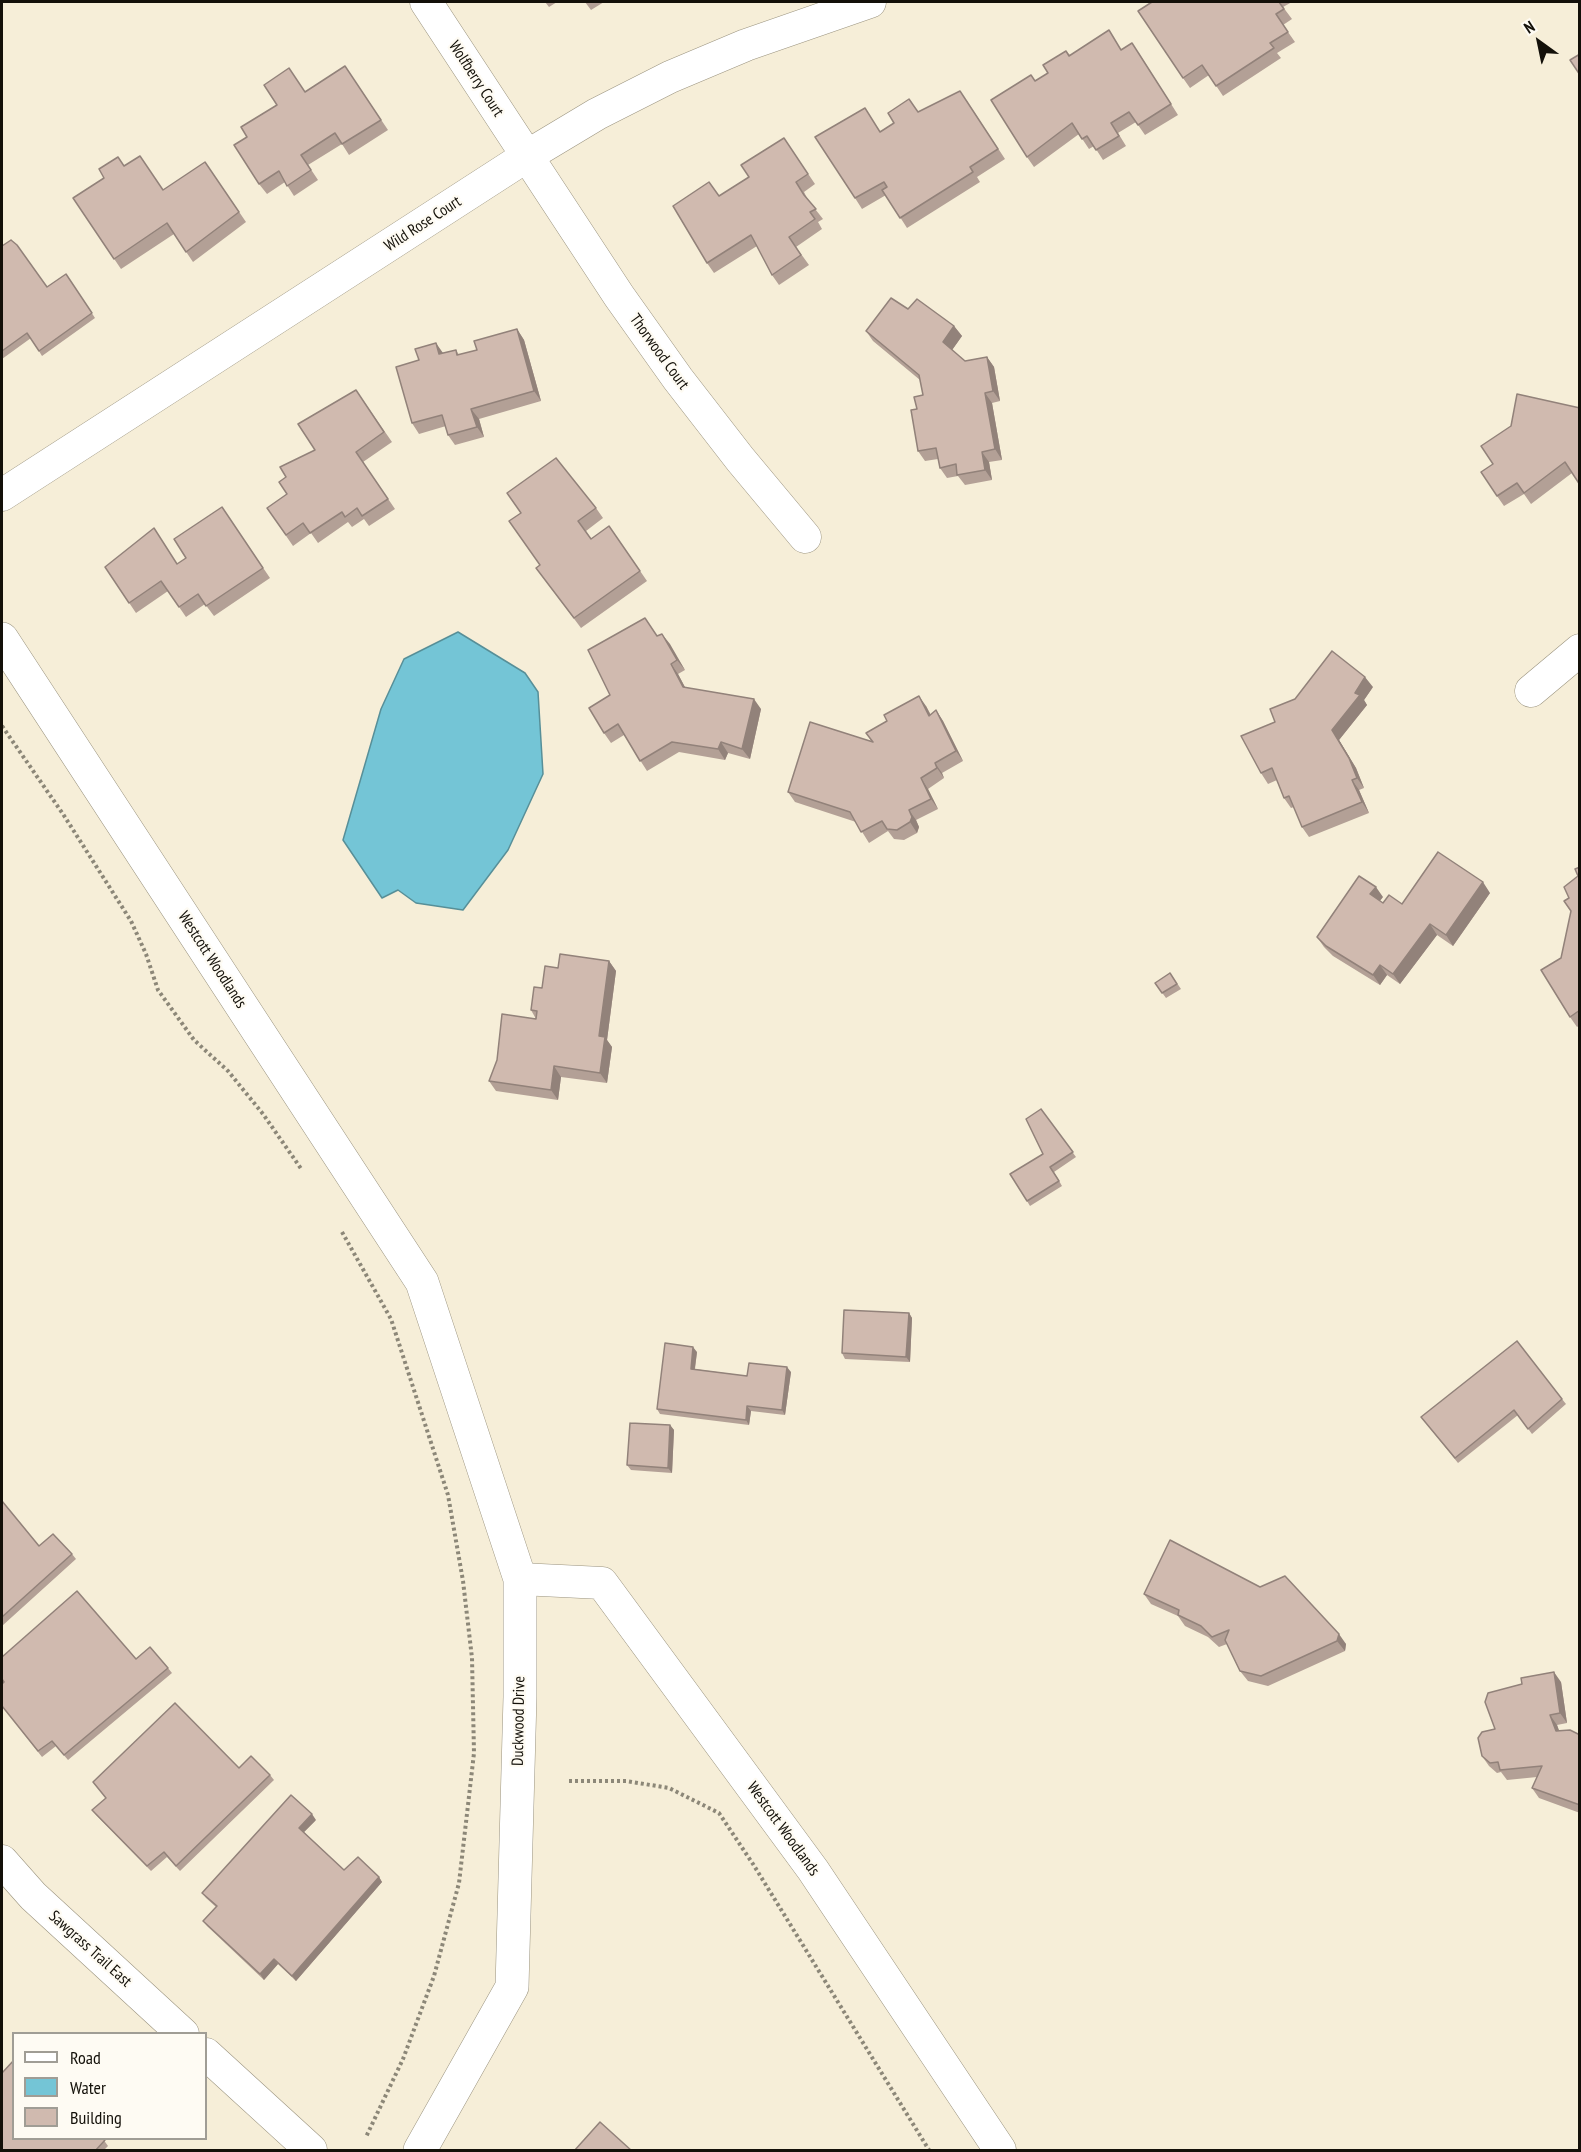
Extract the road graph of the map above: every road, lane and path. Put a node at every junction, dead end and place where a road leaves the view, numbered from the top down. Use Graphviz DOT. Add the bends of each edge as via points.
graph roads {
  1 [pos="426,2"];
  2 [pos="870,2"];
  3 [pos="527,156"];
  4 [pos="2,495"];
  5 [pos="805,537"];
  6 [pos="2,639"];
  7 [pos="1580,650"];
  8 [pos="1531,691"];
  9 [pos="2,726"];
  10 [pos="307,1178"];
  11 [pos="338,1223"];
  12 [pos="422,1282"];
  13 [pos="520,1579"];
  14 [pos="569,1781"];
  15 [pos="2,1861"];
  16 [pos="181,2032"];
  17 [pos="207,2055"];
  18 [pos="366,2137"];
  19 [pos="311,2151"];
  20 [pos="420,2151"];
  21 [pos="929,2151"];
  22 [pos="1000,2151"];
  1 -- 3 [label="street, Wolfberry Court"];
  2 -- 3 [label="street, Wild Rose Court" via="746,45 670,77"];
  3 -- 4 [label="street, Wild Rose Court"];
  3 -- 5 [label="street, Thorwood Court" via="678,379"];
  6 -- 12 [label="street, Westcott Woodlands"];
  7 -- 8 [label="street"];
  9 -- 10 [label="path" via="131,921 158,990 194,1040 228,1071 256,1106"];
  11 -- 18 [label="path" via="391,1319 448,1495 472,1658 474,1753 459,1883 430,1987 403,2059"];
  12 -- 13 [label="street, Duckwood Drive"];
  13 -- 20 [label="street, Duckwood Drive" via="512,1987"];
  13 -- 22 [label="street, Westcott Woodlands" via="602,1583 813,1870"];
  14 -- 21 [label="path" via="626,1780 669,1788 719,1813"];
  15 -- 16 [label="street, Sawgrass Trail East" via="33,1896"];
  17 -- 19 [label="street"];
}
